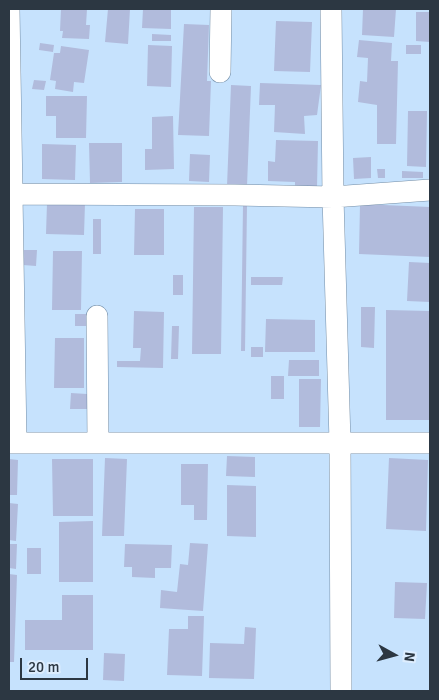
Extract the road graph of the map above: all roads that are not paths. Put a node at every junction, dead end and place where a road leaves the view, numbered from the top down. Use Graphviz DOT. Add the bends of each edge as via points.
graph roads {
  1 [pos="9,9"];
  2 [pos="221,9"];
  3 [pos="331,9"];
  4 [pos="220,72"];
  5 [pos="430,190"];
  6 [pos="11,194"];
  7 [pos="334,197"];
  8 [pos="97,316"];
  9 [pos="340,442"];
  10 [pos="13,443"];
  11 [pos="98,443"];
  12 [pos="430,443"];
  13 [pos="341,691"];
  1 -- 6 [label="street"];
  2 -- 4 [label="street"];
  3 -- 7 [label="street"];
  5 -- 7 [label="street"];
  6 -- 7 [label="street"];
  6 -- 10 [label="street"];
  7 -- 9 [label="street"];
  8 -- 11 [label="street"];
  9 -- 11 [label="street"];
  9 -- 12 [label="street"];
  9 -- 13 [label="street"];
  10 -- 11 [label="street"];
}
